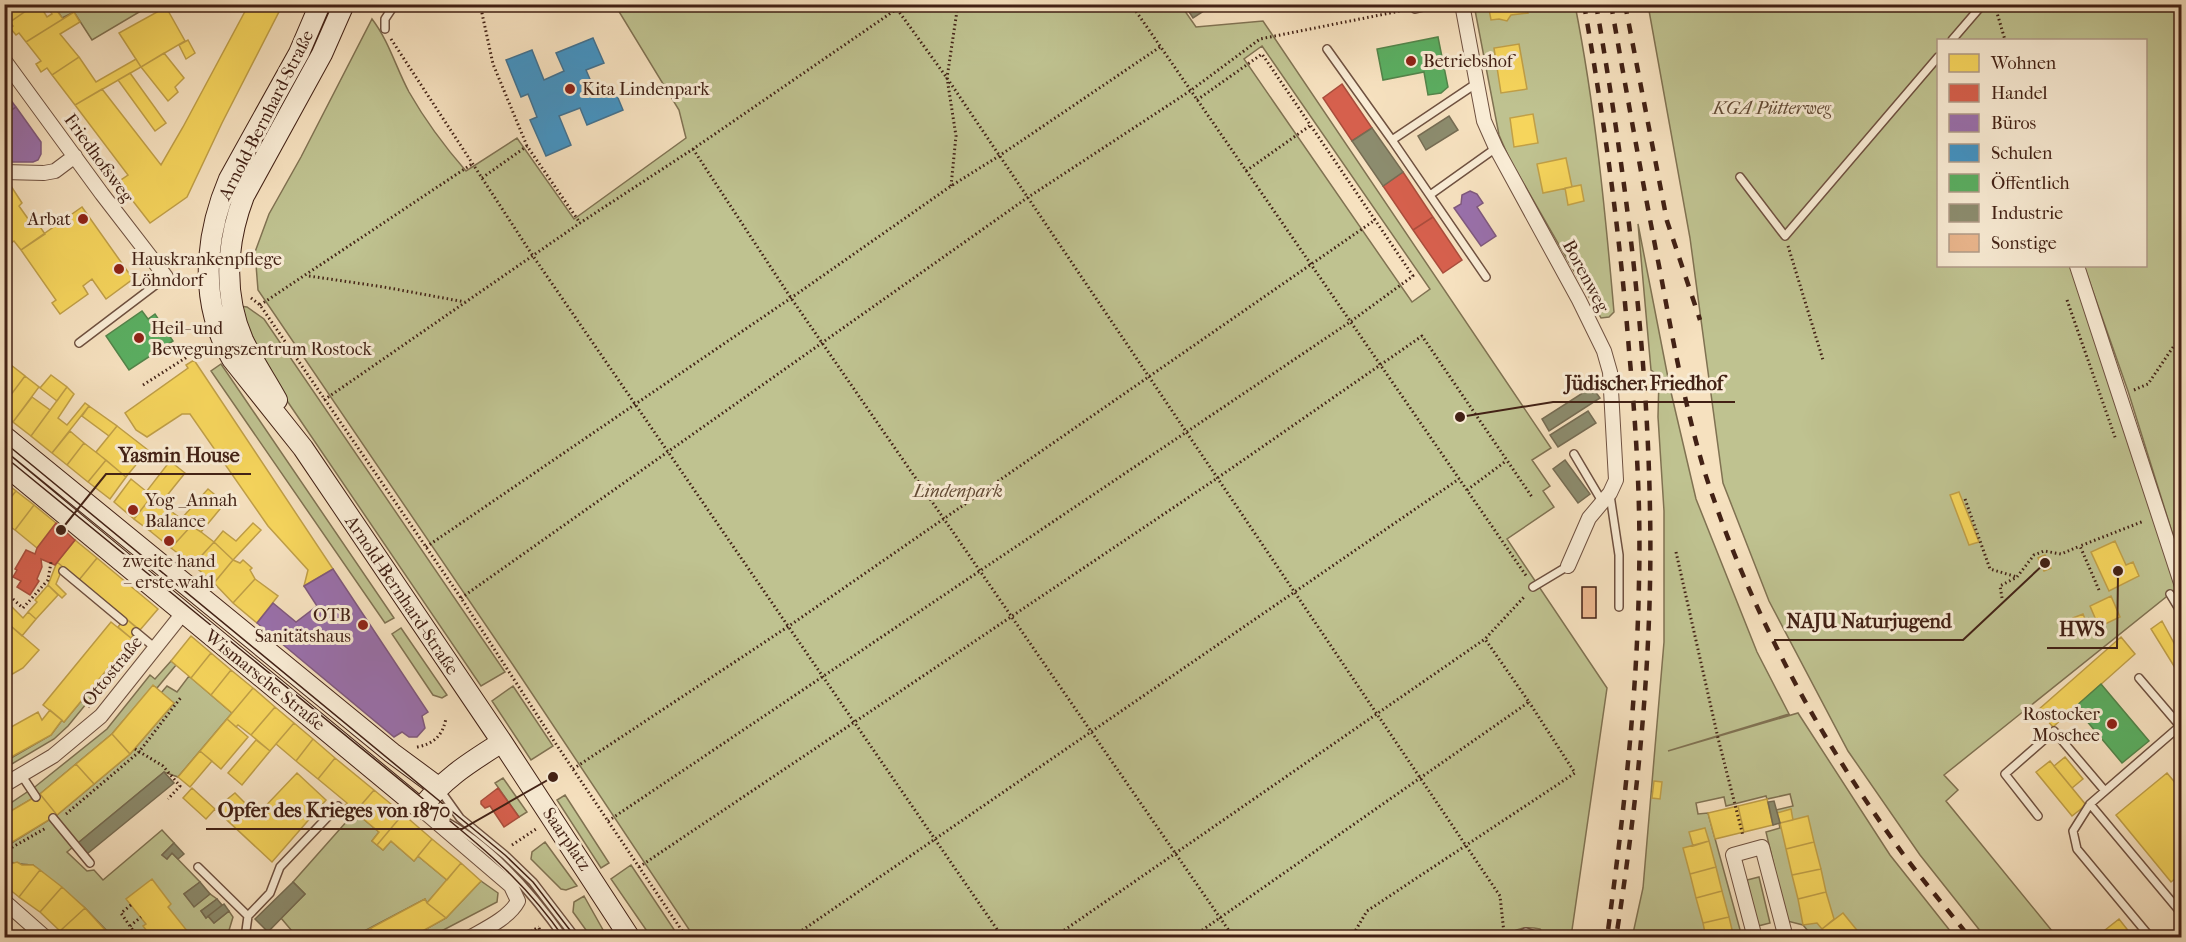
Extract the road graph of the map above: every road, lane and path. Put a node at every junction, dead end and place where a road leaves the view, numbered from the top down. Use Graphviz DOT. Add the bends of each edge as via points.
graph roads {
  1 [pos="320,4"];
  2 [pos="344,4"];
  3 [pos="395,4"];
  4 [pos="480,4"];
  5 [pos="904,4"];
  6 [pos="958,4"];
  7 [pos="1131,4"];
  8 [pos="1208,4"];
  9 [pos="1227,4"];
  10 [pos="1436,4"];
  11 [pos="1462,4"];
  12 [pos="1983,4"];
  13 [pos="1995,4"];
  14 [pos="897,9"];
  15 [pos="1415,9"];
  16 [pos="385,29"];
  17 [pos="1953,39"];
  18 [pos="2005,39"];
  19 [pos="1160,47"];
  20 [pos="1327,49"];
  21 [pos="1937,58"];
  22 [pos="4,60"];
  23 [pos="947,78"];
  24 [pos="1477,83"];
  25 [pos="1190,91"];
  26 [pos="1197,100"];
  27 [pos="1311,125"];
  28 [pos="1392,140"];
  29 [pos="527,146"];
  30 [pos="1496,148"];
  31 [pos="693,149"];
  32 [pos="75,156"];
  33 [pos="999,156"];
  34 [pos="472,164"];
  35 [pos="1246,171"];
  36 [pos="4,172"];
  37 [pos="1740,177"];
  38 [pos="482,178"];
  39 [pos="951,186"];
  40 [pos="1430,195"];
  41 [pos="1028,198"];
  42 [pos="1375,220"];
  43 [pos="580,223"];
  44 [pos="1785,236"];
  45 [pos="533,256"];
  46 [pos="1311,266"];
  47 [pos="2077,267"];
  48 [pos="307,276"];
  49 [pos="166,277"];
  50 [pos="1486,277"];
  51 [pos="246,294"];
  52 [pos="791,298"];
  53 [pos="466,302"];
  54 [pos="260,305"];
  55 [pos="1350,322"];
  56 [pos="2181,334"];
  57 [pos="79,343"];
  58 [pos="822,343"];
  59 [pos="198,350"];
  60 [pos="1823,360"];
  61 [pos="1380,365"];
  62 [pos="1148,377"];
  63 [pos="143,385"];
  64 [pos="2119,391"];
  65 [pos="324,400"];
  66 [pos="635,404"];
  67 [pos="1186,431"];
  68 [pos="4,436"];
  69 [pos="303,448"];
  70 [pos="668,452"];
  71 [pos="1574,454"];
  72 [pos="1506,460"];
  73 [pos="4,464"];
  74 [pos="1216,479"];
  75 [pos="1459,479"];
  76 [pos="1466,490"];
  77 [pos="1532,497"];
  78 [pos="1606,498"];
  79 [pos="1965,499"];
  80 [pos="945,518"];
  81 [pos="2144,521"];
  82 [pos="2080,546"];
  83 [pos="426,547"];
  84 [pos="1676,552"];
  85 [pos="51,562"];
  86 [pos="1568,566"];
  87 [pos="63,571"];
  88 [pos="981,572"];
  89 [pos="2017,577"];
  90 [pos="1533,587"];
  91 [pos="2099,590"];
  92 [pos="2176,590"];
  93 [pos="1294,592"];
  94 [pos="199,593"];
  95 [pos="461,598"];
  96 [pos="2002,598"];
  97 [pos="14,599"];
  98 [pos="1619,607"];
  99 [pos="183,613"];
  100 [pos="2181,614"];
  101 [pos="1013,616"];
  102 [pos="123,621"];
  103 [pos="789,626"];
  104 [pos="136,632"];
  105 [pos="1485,639"];
  106 [pos="154,647"];
  107 [pos="823,678"];
  108 [pos="2139,678"];
  109 [pos="182,696"];
  110 [pos="1529,702"];
  111 [pos="1377,714"];
  112 [pos="447,718"];
  113 [pos="854,723"];
  114 [pos="1091,732"];
  115 [pos="502,742"];
  116 [pos="409,747"];
  117 [pos="135,749"];
  118 [pos="139,752"];
  119 [pos="573,769"];
  120 [pos="22,776"];
  121 [pos="1421,778"];
  122 [pos="4,785"];
  123 [pos="438,787"];
  124 [pos="2105,791"];
  125 [pos="36,797"];
  126 [pos="168,799"];
  127 [pos="2090,804"];
  128 [pos="338,806"];
  129 [pos="421,809"];
  130 [pos="2038,816"];
  131 [pos="55,820"];
  132 [pos="608,821"];
  133 [pos="538,827"];
  134 [pos="935,839"];
  135 [pos="1466,845"];
  136 [pos="510,846"];
  137 [pos="1747,851"];
  138 [pos="4,852"];
  139 [pos="1174,854"];
  140 [pos="90,863"];
  141 [pos="198,867"];
  142 [pos="639,867"];
  143 [pos="4,901"];
  144 [pos="131,905"];
  145 [pos="2181,914"];
  146 [pos="248,916"];
  147 [pos="141,917"];
  148 [pos="1220,918"];
  149 [pos="130,926"];
  150 [pos="148,933"];
  151 [pos="46,938"];
  152 [pos="140,938"];
  153 [pos="245,938"];
  154 [pos="469,938"];
  155 [pos="519,938"];
  156 [pos="543,938"];
  157 [pos="564,938"];
  158 [pos="576,938"];
  159 [pos="630,938"];
  160 [pos="687,938"];
  161 [pos="791,938"];
  162 [pos="1003,938"];
  163 [pos="1053,938"];
  164 [pos="1191,938"];
  165 [pos="1234,938"];
  166 [pos="1351,938"];
  167 [pos="1504,938"];
  168 [pos="1514,938"];
  169 [pos="1535,938"];
  170 [pos="1755,938"];
  171 [pos="1786,938"];
  172 [pos="2151,938"];
  1 -- 69 [label="main road, Arnold-Bernhard-Straße" via="299,53 229,179 209,244 211,301 224,345"];
  2 -- 69 [label="main road, Arnold-Bernhard-Straße" via="322,54 244,196 229,256 232,303 243,339"];
  3 -- 16 [label="lane" via="385,19"];
  4 -- 29 [label="path" via="493,64"];
  5 -- 14 [label="path"];
  6 -- 23 [label="path"];
  7 -- 19 [label="path"];
  8 -- 9 [label="lane"];
  10 -- 15 [label="lane"];
  11 -- 24 [label="street, Borenweg"];
  12 -- 17 [label="lane"];
  13 -- 18 [label="path"];
  14 -- 23 [label="path"];
  14 -- 31 [label="path"];
  15 -- 25 [label="path" via="1260,39"];
  16 -- 34 [label="path"];
  19 -- 25 [label="path"];
  19 -- 33 [label="path"];
  20 -- 28 [label="lane"];
  21 -- 44 [label="lane"];
  22 -- 32 [label="street, Friedhofsweg"];
  23 -- 33 [label="path"];
  23 -- 39 [label="path" via="956,136"];
  24 -- 28 [label="lane"];
  24 -- 30 [label="street, Borenweg" via="1484,121"];
  25 -- 26 [label="path"];
  25 -- 41 [label="path"];
  26 -- 27 [label="path" via="1262,54"];
  26 -- 35 [label="path"];
  27 -- 35 [label="path"];
  27 -- 42 [label="path"];
  28 -- 40 [label="lane"];
  29 -- 38 [label="path"];
  29 -- 43 [label="path"];
  30 -- 40 [label="lane"];
  30 -- 78 [label="street, Borenweg" via="1604,351 1610,372 1616,480"];
  31 -- 43 [label="path"];
  31 -- 52 [label="path"];
  32 -- 36 [label="street" via="55,171"];
  32 -- 49 [label="street, Friedhofsweg"];
  33 -- 39 [label="path"];
  33 -- 41 [label="path"];
  34 -- 38 [label="path"];
  34 -- 48 [label="path"];
  35 -- 46 [label="path"];
  37 -- 44 [label="lane"];
  38 -- 45 [label="path"];
  39 -- 52 [label="path"];
  40 -- 50 [label="lane"];
  41 -- 58 [label="path"];
  41 -- 62 [label="path"];
  42 -- 46 [label="path"];
  42 -- 55 [label="path" via="1413,276"];
  43 -- 45 [label="path"];
  44 -- 60 [label="path"];
  45 -- 53 [label="path"];
  45 -- 66 [label="path"];
  46 -- 55 [label="path"];
  46 -- 62 [label="path"];
  47 -- 64 [label="street"];
  48 -- 53 [label="path"];
  48 -- 54 [label="path"];
  49 -- 57 [label="lane"];
  51 -- 54 [label="path"];
  52 -- 58 [label="path"];
  52 -- 66 [label="path"];
  53 -- 65 [label="path"];
  54 -- 65 [label="path"];
  55 -- 61 [label="path"];
  55 -- 67 [label="path"];
  56 -- 64 [label="path" via="2148,384 2136,390"];
  58 -- 70 [label="path"];
  58 -- 80 [label="path"];
  59 -- 63 [label="path"];
  61 -- 72 [label="path" via="1422,336"];
  61 -- 74 [label="path"];
  61 -- 75 [label="path"];
  62 -- 67 [label="path"];
  62 -- 80 [label="path"];
  64 -- 92 [label="street"];
  65 -- 83 [label="path"];
  66 -- 70 [label="path"];
  66 -- 83 [label="path"];
  67 -- 74 [label="path"];
  67 -- 88 [label="path"];
  68 -- 94 [label="main road, Wismarsche Straße"];
  69 -- 115 [label="main road, Arnold-Bernhard-Straße"];
  70 -- 95 [label="path"];
  70 -- 103 [label="path"];
  71 -- 78 [label="lane"];
  72 -- 76 [label="path"];
  72 -- 77 [label="path"];
  73 -- 99 [label="main road, Wismarsche Straße"];
  74 -- 93 [label="path"];
  74 -- 101 [label="path"];
  75 -- 76 [label="path"];
  75 -- 93 [label="path"];
  76 -- 90 [label="path"];
  78 -- 86 [label="street, Borenweg" via="1589,518"];
  78 -- 98 [label="lane" via="1619,555"];
  79 -- 89 [label="path" via="1990,569"];
  80 -- 88 [label="path"];
  80 -- 103 [label="path"];
  81 -- 82 [label="path"];
  82 -- 89 [label="path" via="2061,554 2044,551 2034,555"];
  82 -- 91 [label="path"];
  83 -- 95 [label="path"];
  84 -- 137 [label="path"];
  85 -- 97 [label="path" via="48,580 23,608"];
  86 -- 90 [label="lane"];
  87 -- 102 [label="lane"];
  88 -- 101 [label="path"];
  88 -- 107 [label="path"];
  89 -- 96 [label="path" via="2000,586"];
  90 -- 105 [label="path"];
  92 -- 100 [label="lane"];
  93 -- 111 [label="path"];
  93 -- 114 [label="path"];
  94 -- 99 [label="main road"];
  94 -- 123 [label="main road, Wismarsche Straße"];
  95 -- 119 [label="path"];
  99 -- 106 [label="street, Ottostraße"];
  99 -- 129 [label="main road, Wismarsche Straße"];
  101 -- 113 [label="path"];
  101 -- 114 [label="path"];
  103 -- 107 [label="path"];
  103 -- 119 [label="path"];
  104 -- 106 [label="lane"];
  105 -- 110 [label="path"];
  105 -- 111 [label="path"];
  106 -- 120 [label="street, Ottostraße" via="101,716"];
  107 -- 113 [label="path"];
  107 -- 132 [label="path"];
  108 -- 124 [label="lane" via="2180,726"];
  109 -- 118 [label="path"];
  110 -- 121 [label="path"];
  110 -- 135 [label="path" via="1575,774"];
  111 -- 121 [label="path"];
  111 -- 139 [label="path"];
  112 -- 116 [label="path" via="440,737 425,745"];
  113 -- 134 [label="path"];
  113 -- 142 [label="path"];
  114 -- 134 [label="path"];
  114 -- 139 [label="path"];
  115 -- 123 [label="main road"];
  115 -- 159 [label="main road, Saarplatz"];
  117 -- 118 [label="path"];
  118 -- 126 [label="path" via="163,766 180,786"];
  118 -- 131 [label="path"];
  119 -- 132 [label="path"];
  120 -- 122 [label="street, Ottostraße"];
  120 -- 125 [label="lane"];
  121 -- 135 [label="path"];
  121 -- 148 [label="path"];
  123 -- 129 [label="main road"];
  123 -- 158 [label="lane" via="460,818 533,882"];
  124 -- 127 [label="lane"];
  124 -- 130 [label="lane" via="2054,731 2004,774"];
  127 -- 145 [label="lane"];
  127 -- 172 [label="lane" via="2073,831 2077,849"];
  128 -- 146 [label="lane" via="280,867 270,893"];
  129 -- 154 [label="street, Wismarsche Straße" via="511,886 518,901"];
  129 -- 157 [label="lane" via="455,826 499,862 530,893"];
  131 -- 138 [label="path"];
  131 -- 140 [label="lane"];
  132 -- 142 [label="path"];
  133 -- 136 [label="path"];
  134 -- 161 [label="path"];
  134 -- 162 [label="path"];
  135 -- 166 [label="path" via="1367,911"];
  135 -- 167 [label="path" via="1500,896"];
  137 -- 170 [label="street" via="1733,855"];
  137 -- 171 [label="street" via="1762,846"];
  139 -- 148 [label="path"];
  139 -- 163 [label="path"];
  141 -- 146 [label="lane"];
  142 -- 160 [label="path"];
  143 -- 151 [label="street"];
  144 -- 149 [label="path" via="121,913"];
  146 -- 153 [label="lane"];
  147 -- 149 [label="path"];
  148 -- 164 [label="path"];
  148 -- 165 [label="path"];
  149 -- 152 [label="path"];
  150 -- 152 [label="path"];
  155 -- 156 [label="path" via="539,927"];
  168 -- 169 [label="lane" via="1526,932"];
}
